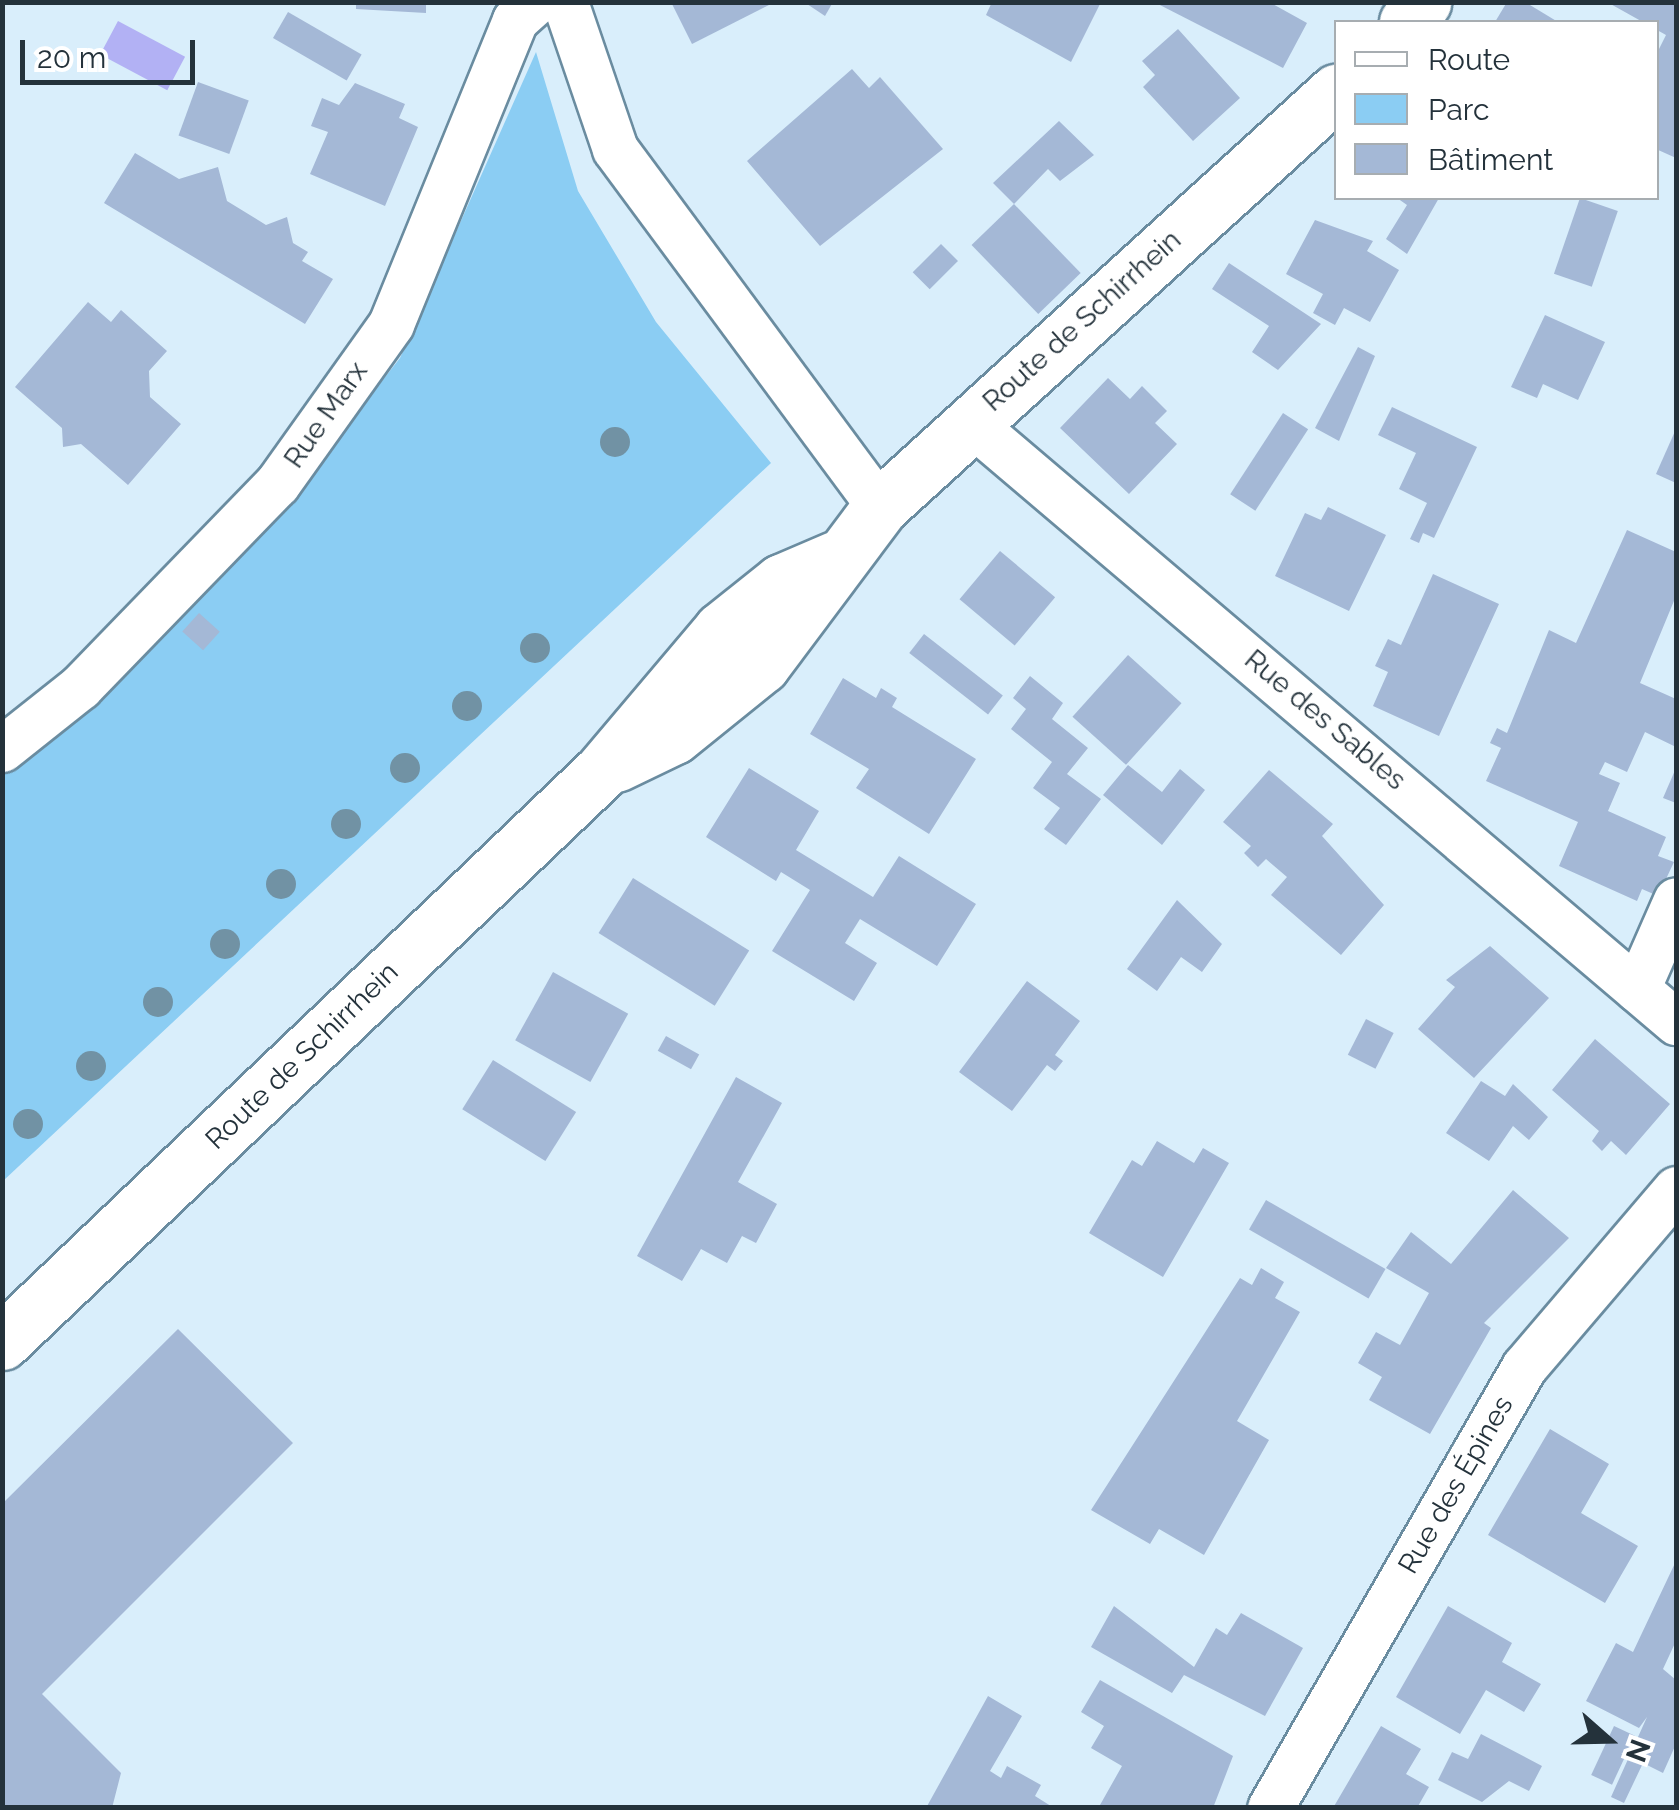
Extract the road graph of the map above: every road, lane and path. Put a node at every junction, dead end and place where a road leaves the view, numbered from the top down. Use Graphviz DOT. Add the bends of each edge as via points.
graph roads {
  1 [pos="535,2"];
  2 [pos="565,2"];
  3 [pos="1334,94"];
  4 [pos="970,422"];
  5 [pos="880,506"];
  6 [pos="2,749"];
  7 [pos="1676,900"];
  8 [pos="1637,989"];
  9 [pos="1676,1022"];
  10 [pos="1676,1188"];
  11 [pos="2,1342"];
  12 [pos="1270,1808"];
  1 -- 6 [label="street, Rue Marx" via="515,20 391,324 357,372 277,484 80,687"];
  2 -- 5 [label="street" via="615,149"];
  3 -- 4 [label="street, Route de Schirrhein"];
  4 -- 5 [label="street, Route de Schirrhein"];
  4 -- 8 [label="street, Rue des Sables"];
  5 -- 11 [label="street, Route de Schirrhein" via="836,559 780,582 721,630 602,771"];
  7 -- 8 [label="street"];
  8 -- 9 [label="street, Rue des Sables"];
  10 -- 12 [label="street, Rue des Épines" via="1524,1366"];
}
